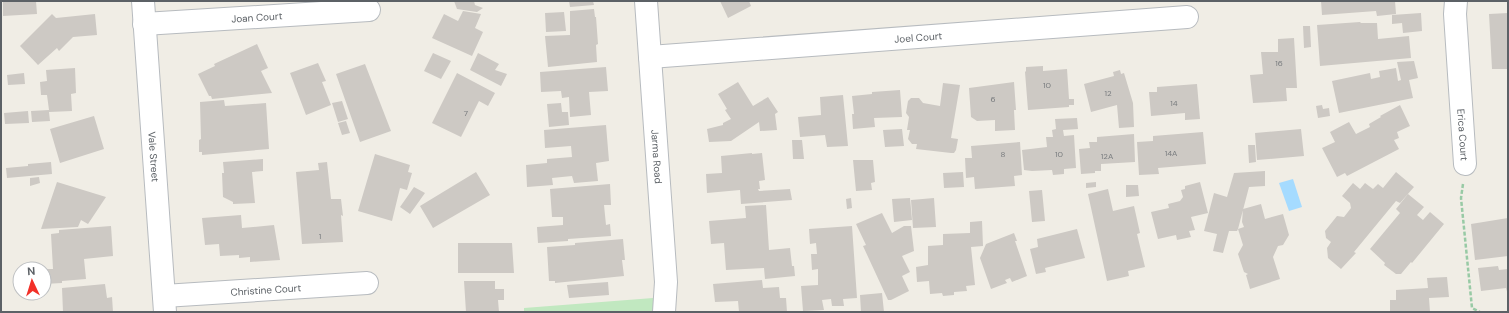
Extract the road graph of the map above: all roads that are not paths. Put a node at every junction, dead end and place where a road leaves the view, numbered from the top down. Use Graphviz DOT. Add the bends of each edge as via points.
graph roads {
  1 [pos="143,1"];
  2 [pos="646,1"];
  3 [pos="1456,1"];
  4 [pos="369,10"];
  5 [pos="1187,17"];
  6 [pos="144,24"];
  7 [pos="650,57"];
  8 [pos="1465,164"];
  9 [pos="367,283"];
  10 [pos="165,304"];
  11 [pos="664,312"];
  1 -- 6 [label="street, Vale Street"];
  2 -- 7 [label="street, Jarma Road"];
  3 -- 8 [label="street, Erica Court"];
  4 -- 6 [label="street, Joan Court"];
  5 -- 7 [label="street, Joel Court"];
  6 -- 10 [label="street, Vale Street"];
  7 -- 11 [label="street, Jarma Road" via="666,282"];
  9 -- 10 [label="street, Christine Court"];
}
